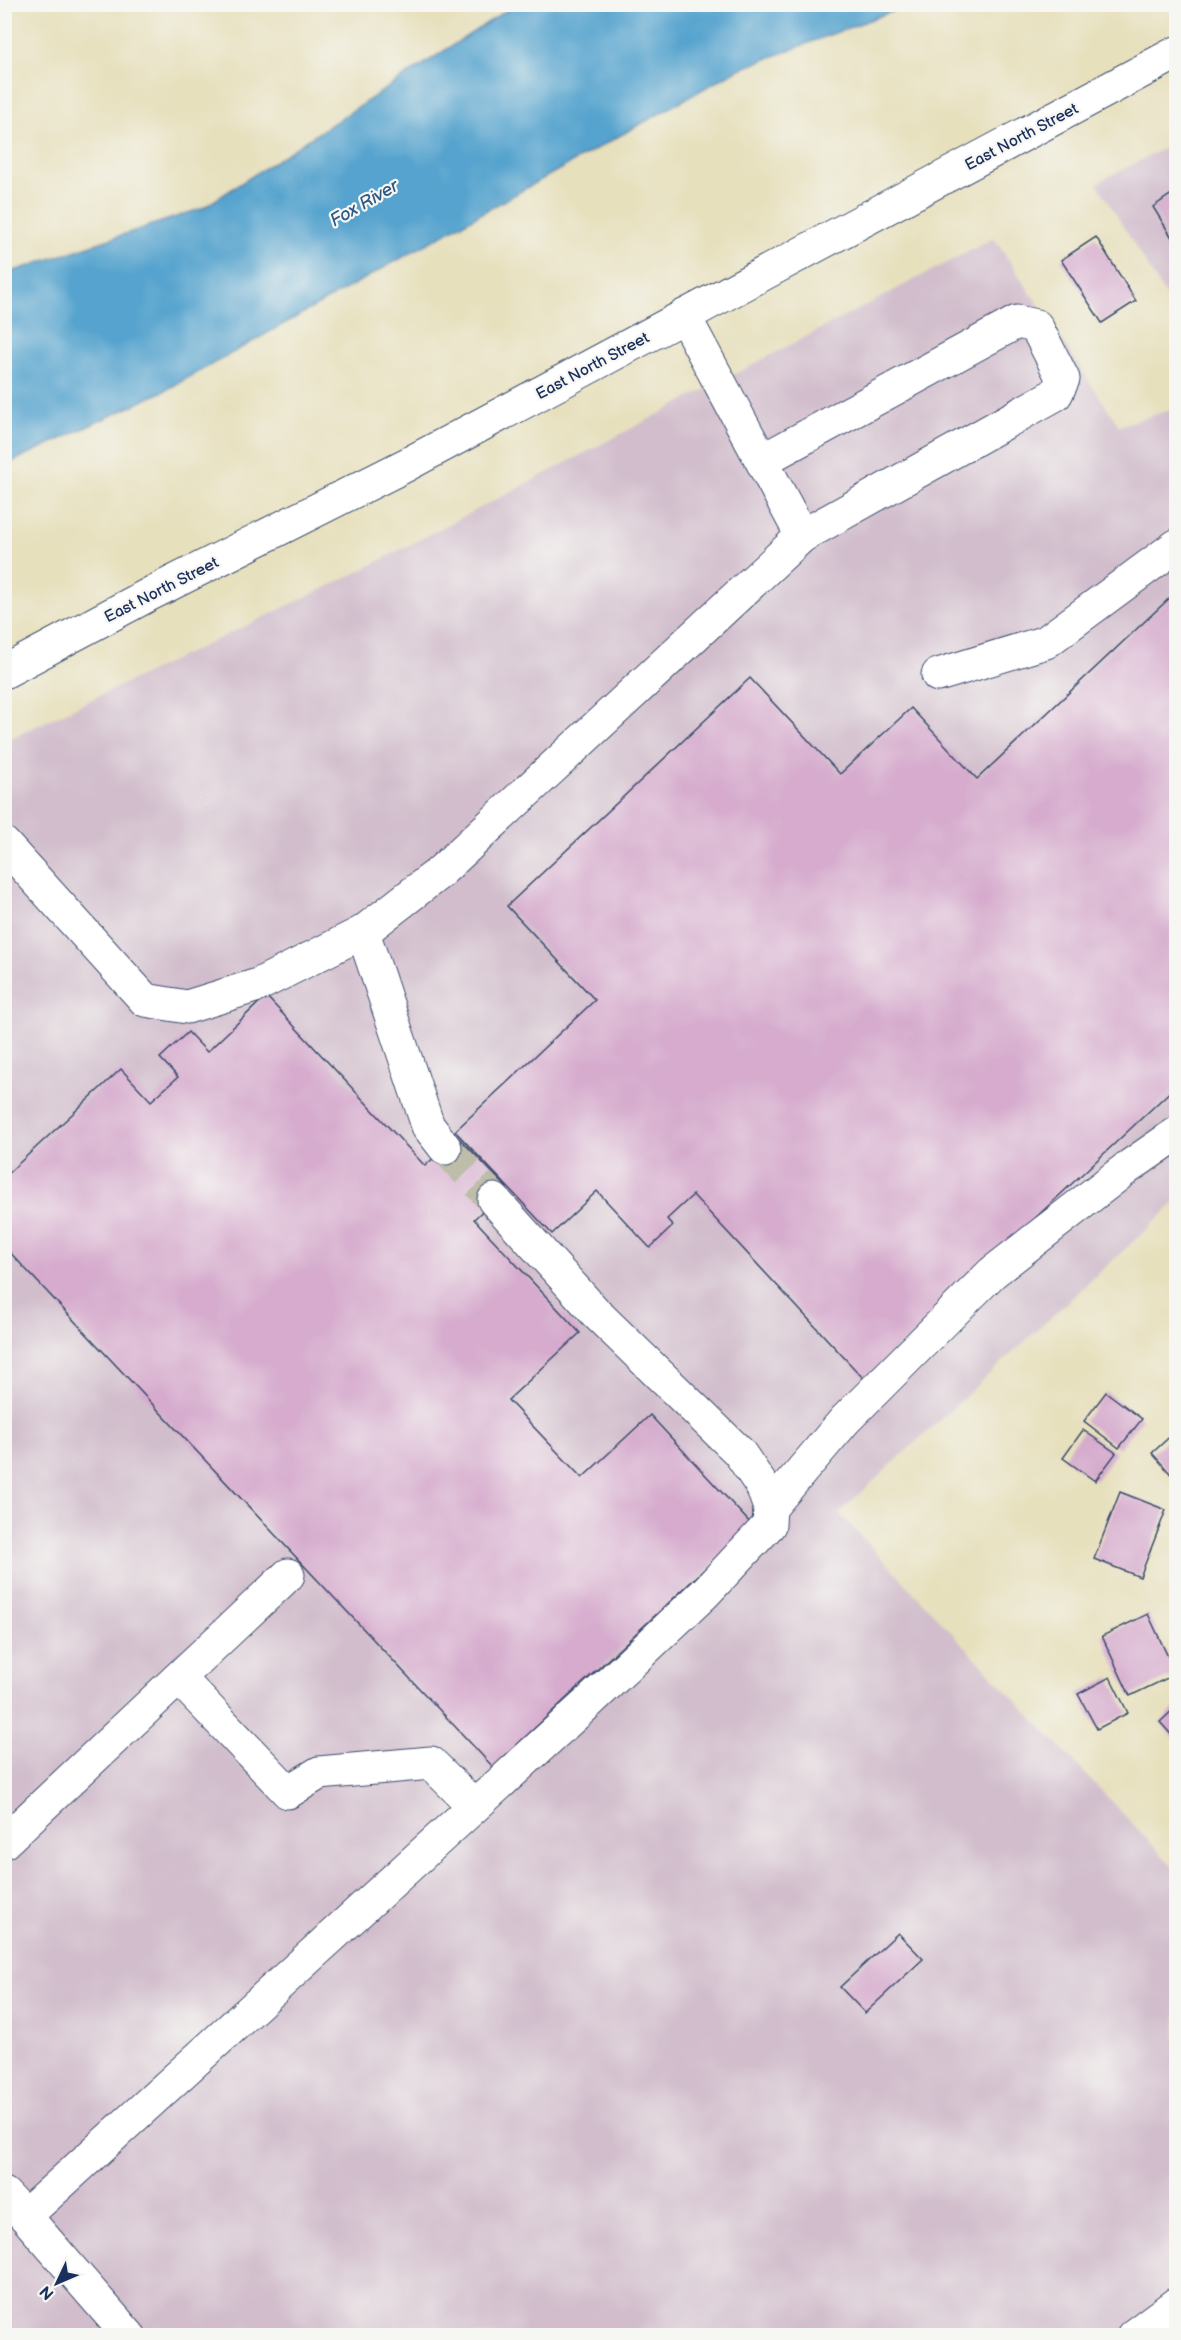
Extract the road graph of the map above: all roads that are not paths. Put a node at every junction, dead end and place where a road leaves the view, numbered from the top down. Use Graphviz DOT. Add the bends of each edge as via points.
graph roads {
  1 [pos="1176,53"];
  2 [pos="684,316"];
  3 [pos="763,460"];
  4 [pos="802,536"];
  5 [pos="1176,546"];
  6 [pos="4,672"];
  7 [pos="938,675"];
  8 [pos="4,844"];
  9 [pos="363,933"];
  10 [pos="1174,1132"];
  11 [pos="446,1148"];
  12 [pos="494,1200"];
  13 [pos="770,1508"];
  14 [pos="288,1575"];
  15 [pos="179,1678"];
  16 [pos="474,1806"];
  17 [pos="4,1842"];
  18 [pos="15,2205"];
  19 [pos="1176,2304"];
  20 [pos="129,2336"];
  21 [pos="1133,2336"];
  1 -- 2 [label="main road, East North Street"];
  2 -- 3 [label="main road"];
  2 -- 6 [label="main road, East North Street" via="406,465"];
  3 -- 4 [label="main road"];
  3 -- 4 [label="main road" via="1017,322 1036,326 1063,379 1056,394"];
  4 -- 9 [label="main road" via="439,873"];
  5 -- 7 [label="main road" via="1046,642"];
  8 -- 9 [label="main road" via="145,1000 187,1007 258,986"];
  9 -- 11 [label="main road" via="428,1126"];
  10 -- 13 [label="main road" via="992,1273 845,1420"];
  12 -- 13 [label="main road" via="597,1314 739,1452 762,1486"];
  13 -- 16 [label="main road" via="769,1525 705,1593"];
  14 -- 15 [label="main road"];
  15 -- 16 [label="main road" via="288,1792 319,1773 431,1763"];
  15 -- 17 [label="main road"];
  16 -- 18 [label="main road"];
  18 -- 20 [label="main road"];
  19 -- 21 [label="main road"];
}
